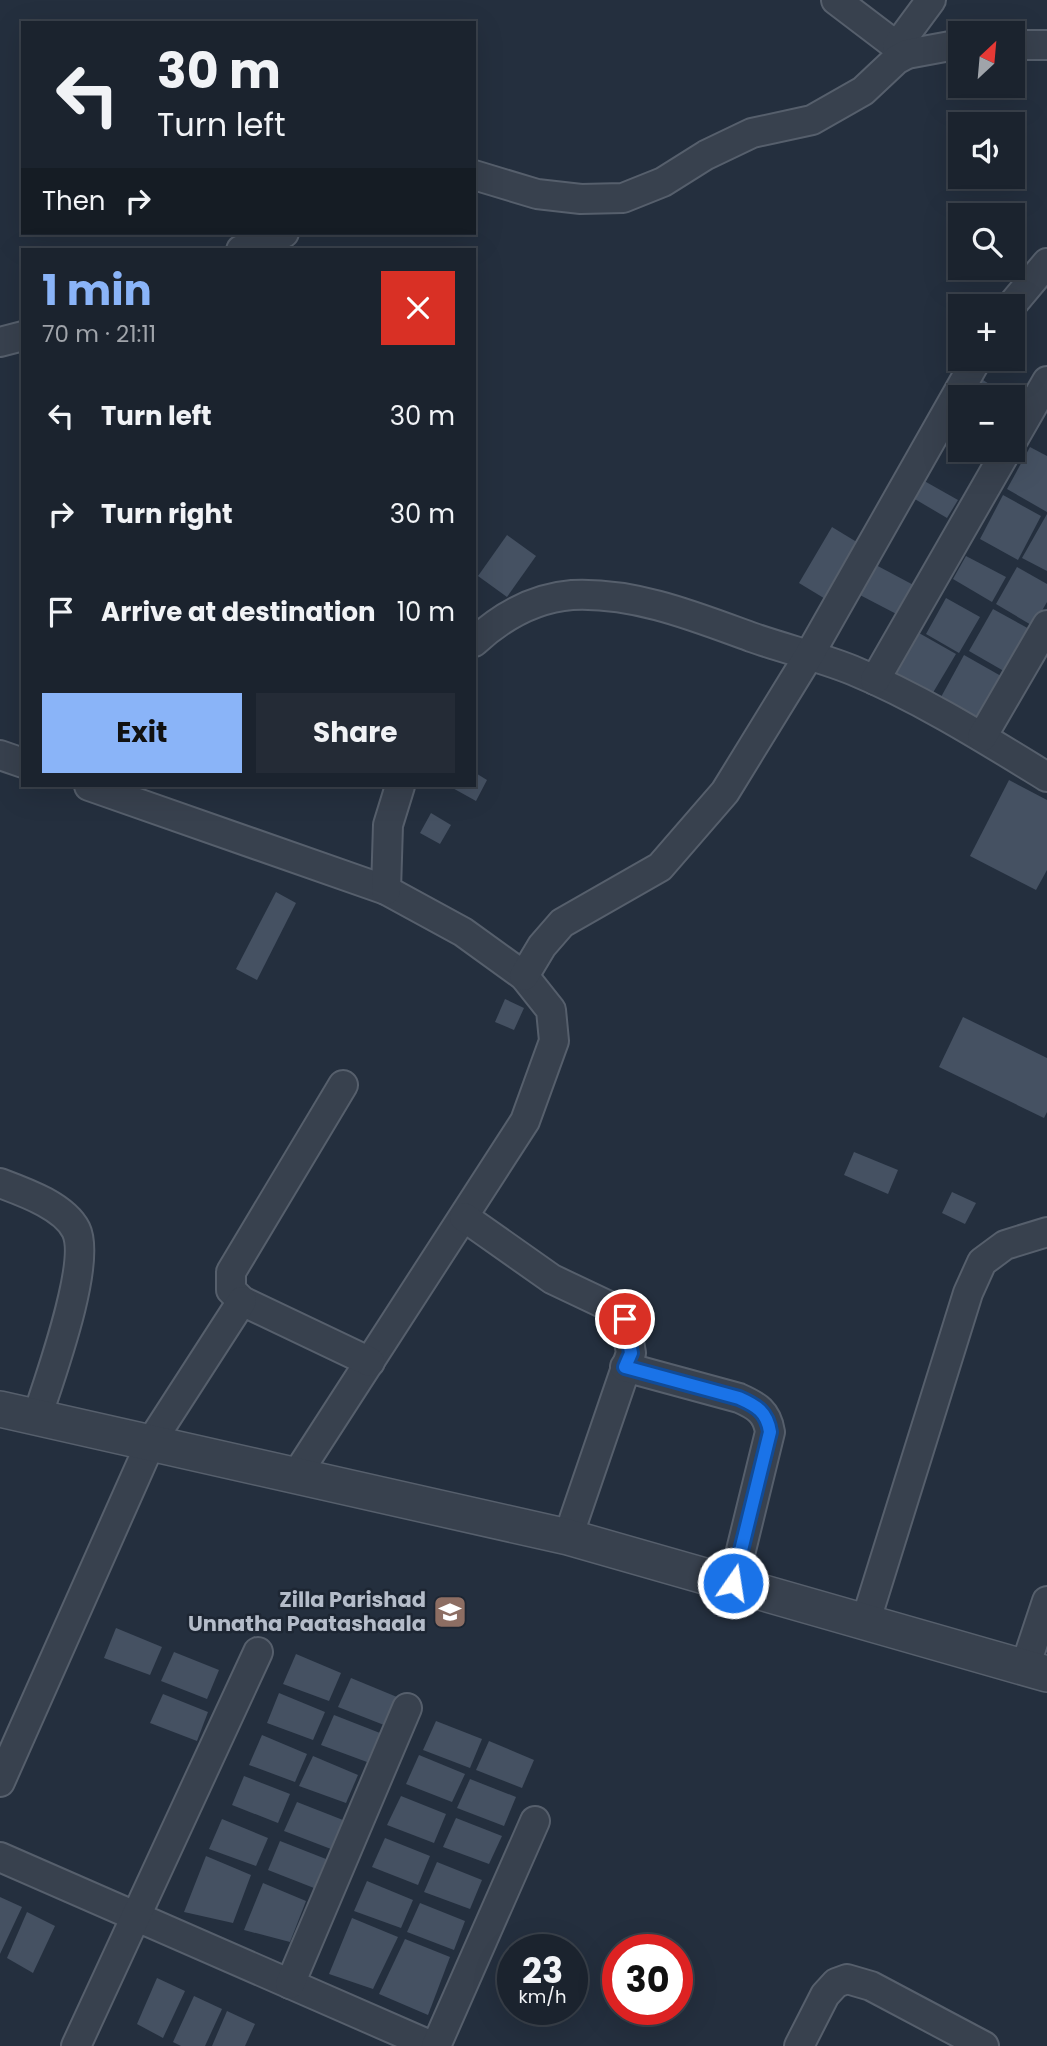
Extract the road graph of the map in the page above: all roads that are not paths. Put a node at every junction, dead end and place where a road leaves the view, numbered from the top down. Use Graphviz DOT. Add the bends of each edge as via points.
graph roads {
  1 [pos="836,0"];
  2 [pos="931,0"];
  3 [pos="948,45"];
  4 [pos="1026,45"];
  5 [pos="1047,45"];
  6 [pos="902,50"];
  7 [pos="476,176"];
  8 [pos="280,235"];
  9 [pos="246,248"];
  10 [pos="1047,263"];
  11 [pos="1021,294"];
  12 [pos="21,337"];
  13 [pos="0,342"];
  14 [pos="970,371"];
  15 [pos="1047,381"];
  16 [pos="1025,419"];
  17 [pos="1000,462"];
  18 [pos="1047,625"];
  19 [pos="476,640"];
  20 [pos="808,657"];
  21 [pos="875,680"];
  22 [pos="982,737"];
  23 [pos="0,755"];
  24 [pos="21,762"];
  25 [pos="1047,778"];
  26 [pos="92,787"];
  27 [pos="400,787"];
  28 [pos="386,890"];
  29 [pos="524,976"];
  30 [pos="343,1084"];
  31 [pos="0,1183"];
  32 [pos="464,1217"];
  33 [pos="1047,1232"];
  34 [pos="242,1300"];
  35 [pos="370,1362"];
  36 [pos="625,1367"];
  37 [pos="0,1409"];
  38 [pos="37,1417"];
  39 [pos="151,1442"];
  40 [pos="297,1474"];
  41 [pos="568,1537"];
  42 [pos="733,1583"];
  43 [pos="1047,1601"];
  44 [pos="866,1620"];
  45 [pos="258,1652"];
  46 [pos="1036,1670"];
  47 [pos="407,1708"];
  48 [pos="0,1782"];
  49 [pos="535,1821"];
  50 [pos="0,1857"];
  51 [pos="136,1917"];
  52 [pos="290,1984"];
  53 [pos="76,2046"];
  54 [pos="434,2046"];
  55 [pos="799,2046"];
  56 [pos="984,2046"];
  1 -- 6 [label="street"];
  2 -- 6 [label="street"];
  3 -- 6 [label="street"];
  4 -- 5 [label="street"];
  6 -- 7 [label="street" via="863,91 813,120 752,133 663,182 623,198 537,194"];
  8 -- 9 [label="street"];
  10 -- 11 [label="street"];
  12 -- 13 [label="street"];
  14 -- 20 [label="street"];
  15 -- 16 [label="street"];
  17 -- 21 [label="street"];
  18 -- 22 [label="street"];
  19 -- 20 [label="street" via="532,603 606,595 659,605"];
  20 -- 21 [label="street"];
  20 -- 29 [label="street" via="725,792 660,867 562,923"];
  21 -- 22 [label="street"];
  22 -- 25 [label="street"];
  23 -- 24 [label="street"];
  26 -- 28 [label="street"];
  27 -- 28 [label="street" via="388,825"];
  28 -- 29 [label="street" via="463,932"];
  29 -- 32 [label="street" via="551,1010 554,1041 525,1121"];
  30 -- 34 [label="street" via="232,1272 231,1290"];
  31 -- 38 [label="street" via="46,1203 77,1231 81,1258"];
  32 -- 35 [label="street"];
  32 -- 36 [label="street" via="552,1279 611,1307 625,1319 631,1353"];
  33 -- 44 [label="street" via="1005,1245 982,1262 968,1293"];
  34 -- 35 [label="street"];
  34 -- 39 [label="street"];
  35 -- 40 [label="street"];
  36 -- 41 [label="street"];
  36 -- 42 [label="street" via="739,1398 756,1405 768,1418 770,1432"];
  37 -- 38 [label="street"];
  38 -- 39 [label="street"];
  39 -- 40 [label="street"];
  39 -- 48 [label="street"];
  40 -- 41 [label="street"];
  41 -- 42 [label="street"];
  42 -- 44 [label="street"];
  43 -- 46 [label="street"];
  44 -- 46 [label="street"];
  45 -- 51 [label="street"];
  47 -- 52 [label="street"];
  49 -- 54 [label="street"];
  50 -- 51 [label="street"];
  51 -- 52 [label="street"];
  51 -- 53 [label="street"];
  52 -- 54 [label="street"];
  55 -- 56 [label="street" via="825,1995 847,1979 871,1986"];
}
